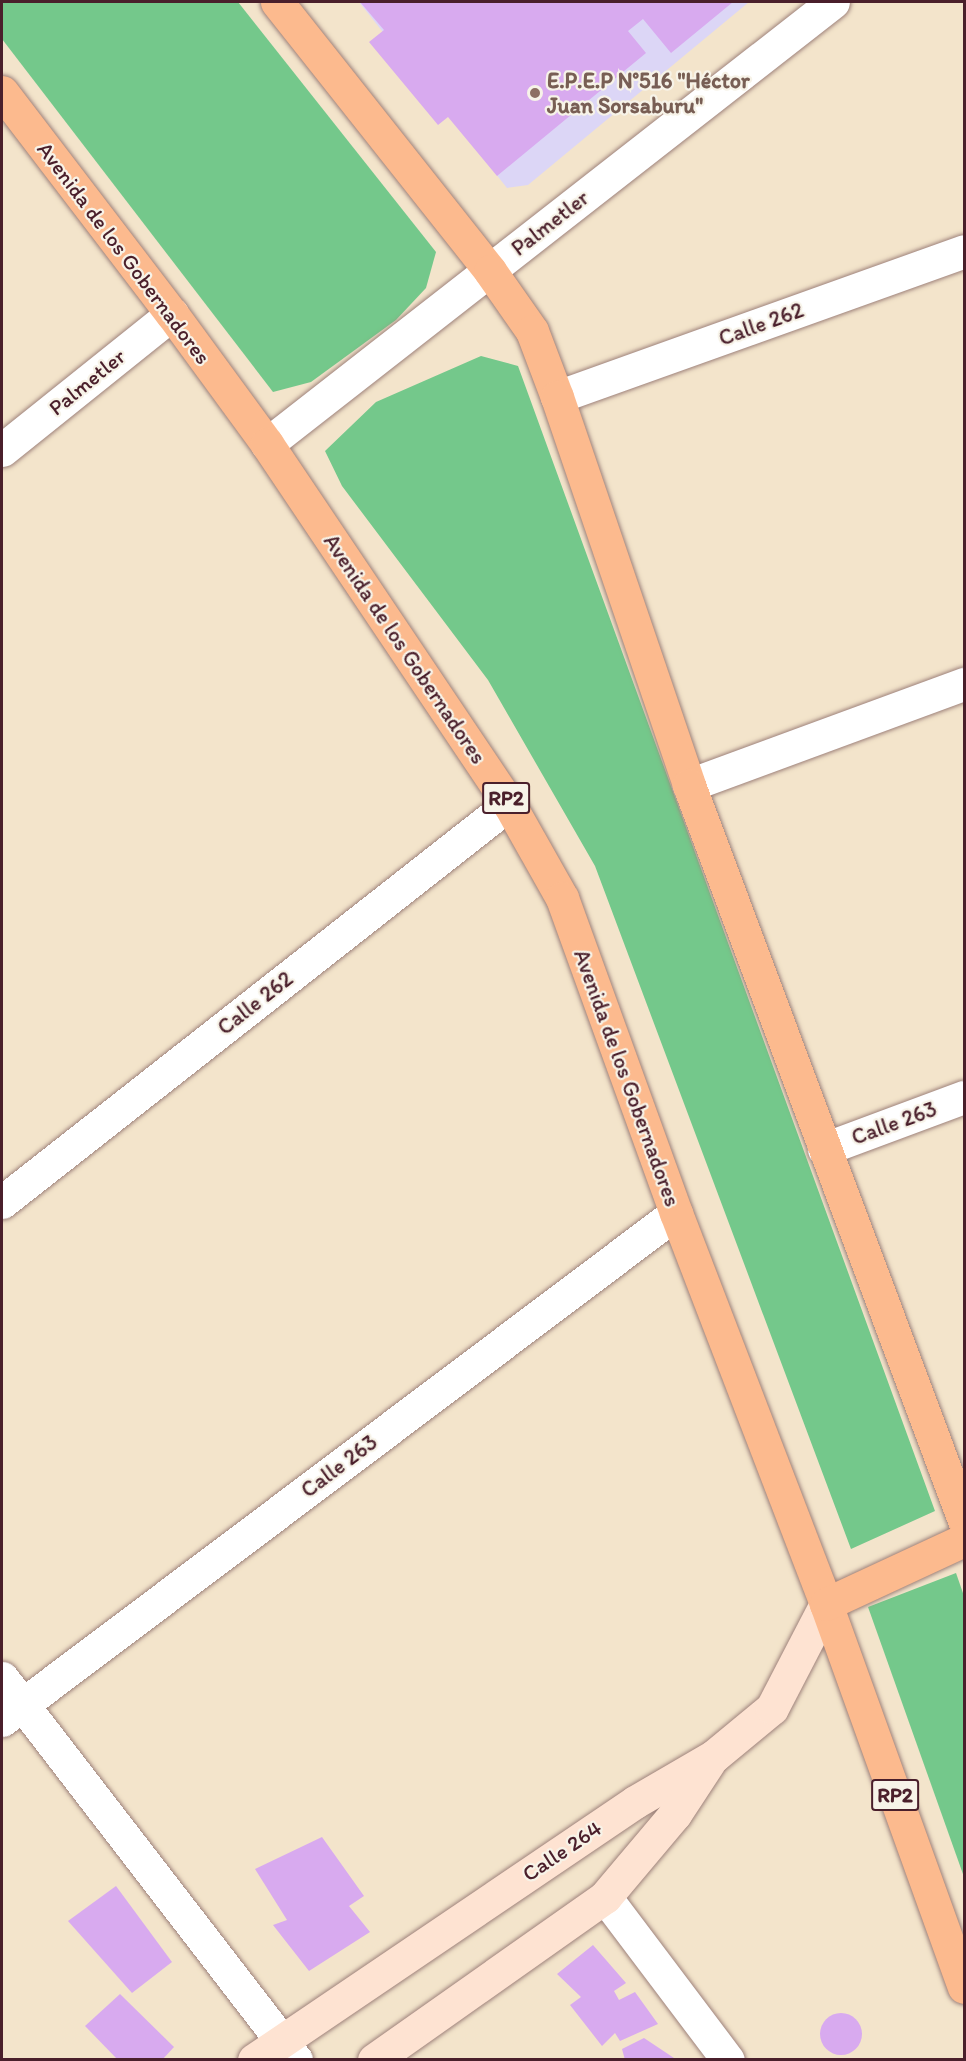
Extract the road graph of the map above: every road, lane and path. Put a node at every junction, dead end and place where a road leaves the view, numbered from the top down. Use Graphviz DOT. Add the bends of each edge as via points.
graph roads {
  1 [pos="278,2"];
  2 [pos="833,2"];
  3 [pos="2,92"];
  4 [pos="964,251"];
  5 [pos="490,271"];
  6 [pos="172,314"];
  7 [pos="556,397"];
  8 [pos="267,444"];
  9 [pos="2,450"];
  10 [pos="964,684"];
  11 [pos="688,785"];
  12 [pos="509,804"];
  13 [pos="964,1097"];
  14 [pos="824,1149"];
  15 [pos="2,1202"];
  16 [pos="676,1213"];
  17 [pos="964,1520"];
  18 [pos="964,1540"];
  19 [pos="826,1604"];
  20 [pos="2,1678"];
  21 [pos="12,1712"];
  22 [pos="714,1756"];
  23 [pos="605,1897"];
  24 [pos="964,1987"];
  25 [pos="288,2050"];
  26 [pos="254,2060"];
  27 [pos="374,2060"];
  28 [pos="728,2060"];
  1 -- 5 [label="main road"];
  2 -- 5 [label="street, Palmetler"];
  3 -- 6 [label="main road, Avenida de los Gobernadores / RP2"];
  4 -- 7 [label="street, Calle 262"];
  5 -- 7 [label="main road" via="532,331"];
  5 -- 8 [label="street, Palmetler"];
  6 -- 8 [label="main road, Avenida de los Gobernadores / RP2"];
  6 -- 9 [label="street, Palmetler"];
  7 -- 11 [label="main road"];
  8 -- 12 [label="main road, Avenida de los Gobernadores / RP2"];
  10 -- 11 [label="street"];
  11 -- 14 [label="main road"];
  12 -- 15 [label="street, Calle 262"];
  12 -- 16 [label="main road, Avenida de los Gobernadores / RP2" via="562,898"];
  13 -- 14 [label="street, Calle 263"];
  14 -- 17 [label="main road"];
  16 -- 19 [label="main road, Avenida de los Gobernadores / RP2"];
  16 -- 21 [label="street, Calle 263"];
  18 -- 19 [label="main road"];
  19 -- 22 [label="main road, Calle 264" via="772,1708"];
  19 -- 24 [label="main road, RP2"];
  20 -- 21 [label="street"];
  21 -- 25 [label="street"];
  22 -- 23 [label="main road" via="675,1814"];
  22 -- 25 [label="main road, Calle 264" via="635,1802"];
  23 -- 27 [label="main road"];
  23 -- 28 [label="street"];
  25 -- 26 [label="main road, Calle 264"];
}
